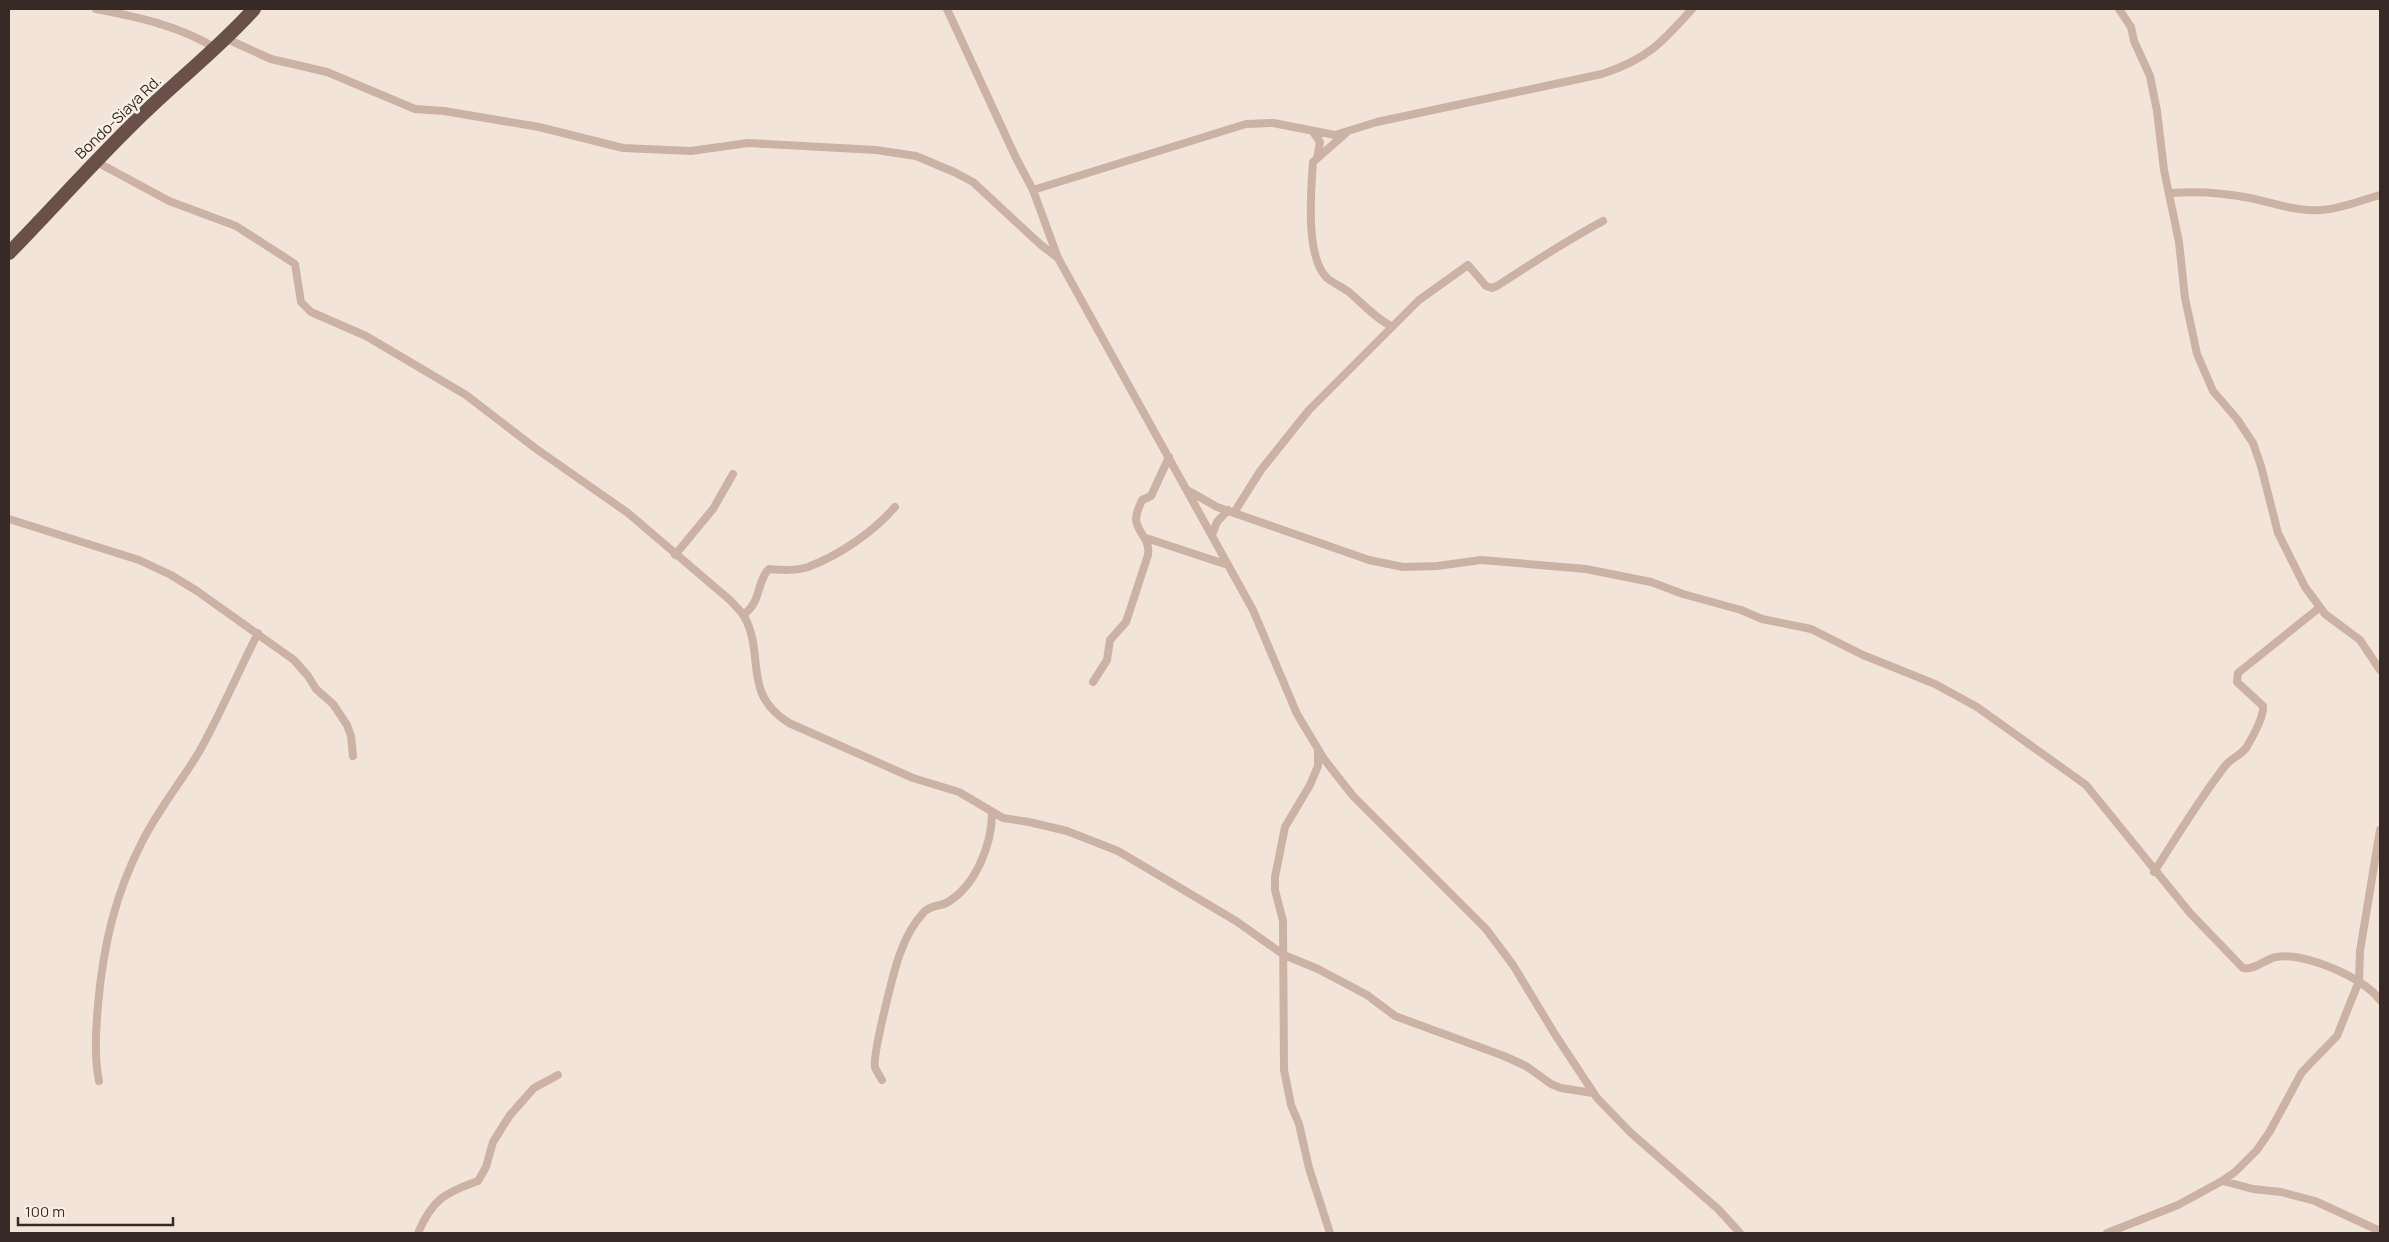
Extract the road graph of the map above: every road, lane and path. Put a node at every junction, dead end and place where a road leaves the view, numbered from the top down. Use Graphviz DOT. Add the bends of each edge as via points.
graph roads {
  1 [pos="96,9"];
  2 [pos="254,9"];
  3 [pos="947,9"];
  4 [pos="1692,9"];
  5 [pos="2119,9"];
  6 [pos="228,39"];
  7 [pos="216,49"];
  8 [pos="1350,130"];
  9 [pos="1311,131"];
  10 [pos="1317,158"];
  11 [pos="95,161"];
  12 [pos="1033,190"];
  13 [pos="2170,193"];
  14 [pos="2380,194"];
  15 [pos="1603,221"];
  16 [pos="9,253"];
  17 [pos="1058,258"];
  18 [pos="1391,326"];
  19 [pos="1169,457"];
  20 [pos="733,474"];
  21 [pos="1188,490"];
  22 [pos="895,507"];
  23 [pos="1231,510"];
  24 [pos="9,519"];
  25 [pos="1212,535"];
  26 [pos="1146,538"];
  27 [pos="675,555"];
  28 [pos="1228,565"];
  29 [pos="2319,608"];
  30 [pos="743,615"];
  31 [pos="258,633"];
  32 [pos="2380,670"];
  33 [pos="1094,682"];
  34 [pos="1318,748"];
  35 [pos="353,756"];
  36 [pos="992,813"];
  37 [pos="2380,830"];
  38 [pos="2154,872"];
  39 [pos="1284,955"];
  40 [pos="2359,981"];
  41 [pos="2380,1000"];
  42 [pos="558,1074"];
  43 [pos="882,1080"];
  44 [pos="99,1081"];
  45 [pos="1593,1093"];
  46 [pos="2224,1180"];
  47 [pos="2380,1231"];
  48 [pos="418,1233"];
  49 [pos="1330,1233"];
  50 [pos="1740,1233"];
  51 [pos="2107,1233"];
  1 -- 7 [label="street" via="170,27"];
  2 -- 6 [label="highway, Bondo-Siaya Rd."];
  3 -- 12 [label="street"];
  4 -- 8 [label="street" via="1649,52 1624,67"];
  5 -- 13 [label="street" via="2131,27 2150,76"];
  6 -- 7 [label="highway, Bondo-Siaya Rd."];
  6 -- 17 [label="street" via="271,58 327,72 415,109 538,127 623,148 691,151 748,143 876,150 916,156 974,182 1041,246"];
  7 -- 11 [label="highway, Bondo-Siaya Rd."];
  8 -- 9 [label="street" via="1335,134"];
  8 -- 10 [label="street"];
  9 -- 10 [label="street" via="1320,142"];
  9 -- 12 [label="street" via="1273,123 1246,124"];
  10 -- 18 [label="street" via="1313,162 1312,211 1314,254 1318,266 1327,278"];
  11 -- 16 [label="highway, Bondo-Siaya Rd."];
  11 -- 27 [label="street" via="170,200 236,226 287,257 295,264 300,302 311,312 366,336 466,395 628,513"];
  12 -- 17 [label="street"];
  13 -- 14 [label="street" via="2195,192 2249,198 2320,210 2346,206"];
  13 -- 29 [label="street" via="2185,298 2197,354 2213,391 2252,443 2262,466 2278,533"];
  15 -- 18 [label="street" via="1492,288 1486,286 1468,265 1419,300"];
  17 -- 19 [label="street"];
  18 -- 23 [label="street" via="1301,418"];
  19 -- 21 [label="street"];
  19 -- 26 [label="street" via="1150,496 1142,500 1136,517"];
  20 -- 27 [label="street" via="713,509"];
  21 -- 23 [label="street" via="1217,507"];
  21 -- 25 [label="street"];
  22 -- 30 [label="street" via="878,526 831,556 807,567 769,569 752,608"];
  23 -- 25 [label="street" via="1217,522"];
  23 -- 38 [label="street" via="1369,560 1403,567 1472,560 1602,571 1651,582 1762,619 1811,628 1977,706 2086,785"];
  24 -- 31 [label="street" via="156,567 184,582"];
  25 -- 28 [label="street"];
  26 -- 28 [label="street"];
  26 -- 33 [label="street" via="1148,554 1126,622 1110,640 1107,660"];
  27 -- 30 [label="street" via="731,601"];
  28 -- 34 [label="street" via="1264,633 1297,714"];
  29 -- 32 [label="street" via="2360,640"];
  29 -- 38 [label="street" via="2238,673 2236,682 2263,706 2261,716 2246,748 2223,768"];
  30 -- 36 [label="street" via="754,646 758,685 778,716 913,778 959,792"];
  31 -- 35 [label="street" via="294,660 316,689 333,704 349,729"];
  31 -- 44 [label="street" via="199,751 142,841 119,893 105,943 100,977 96,1032"];
  34 -- 39 [label="street" via="1318,766 1285,827 1277,861 1275,890 1283,921"];
  34 -- 45 [label="street" via="1353,796 1486,929 1513,965"];
  36 -- 39 [label="street" via="1067,831 1118,851 1236,921"];
  36 -- 43 [label="street" via="990,844 962,892 947,903 934,905 926,911 900,952 874,1065"];
  37 -- 40 [label="street" via="2360,951"];
  38 -- 40 [label="street" via="2243,968 2275,958 2293,957"];
  39 -- 45 [label="street" via="1344,982 1410,1024 1504,1056 1560,1088"];
  39 -- 49 [label="street" via="1284,1070 1291,1105 1300,1124 1309,1168"];
  40 -- 41 [label="street" via="2374,991"];
  40 -- 46 [label="street" via="2336,1036 2302,1072 2257,1150"];
  42 -- 48 [label="street" via="534,1088 510,1115 493,1142 478,1181 439,1198"];
  45 -- 50 [label="street" via="1627,1129 1718,1209"];
  46 -- 47 [label="street" via="2315,1201"];
  46 -- 51 [label="street" via="2178,1205"];
}
